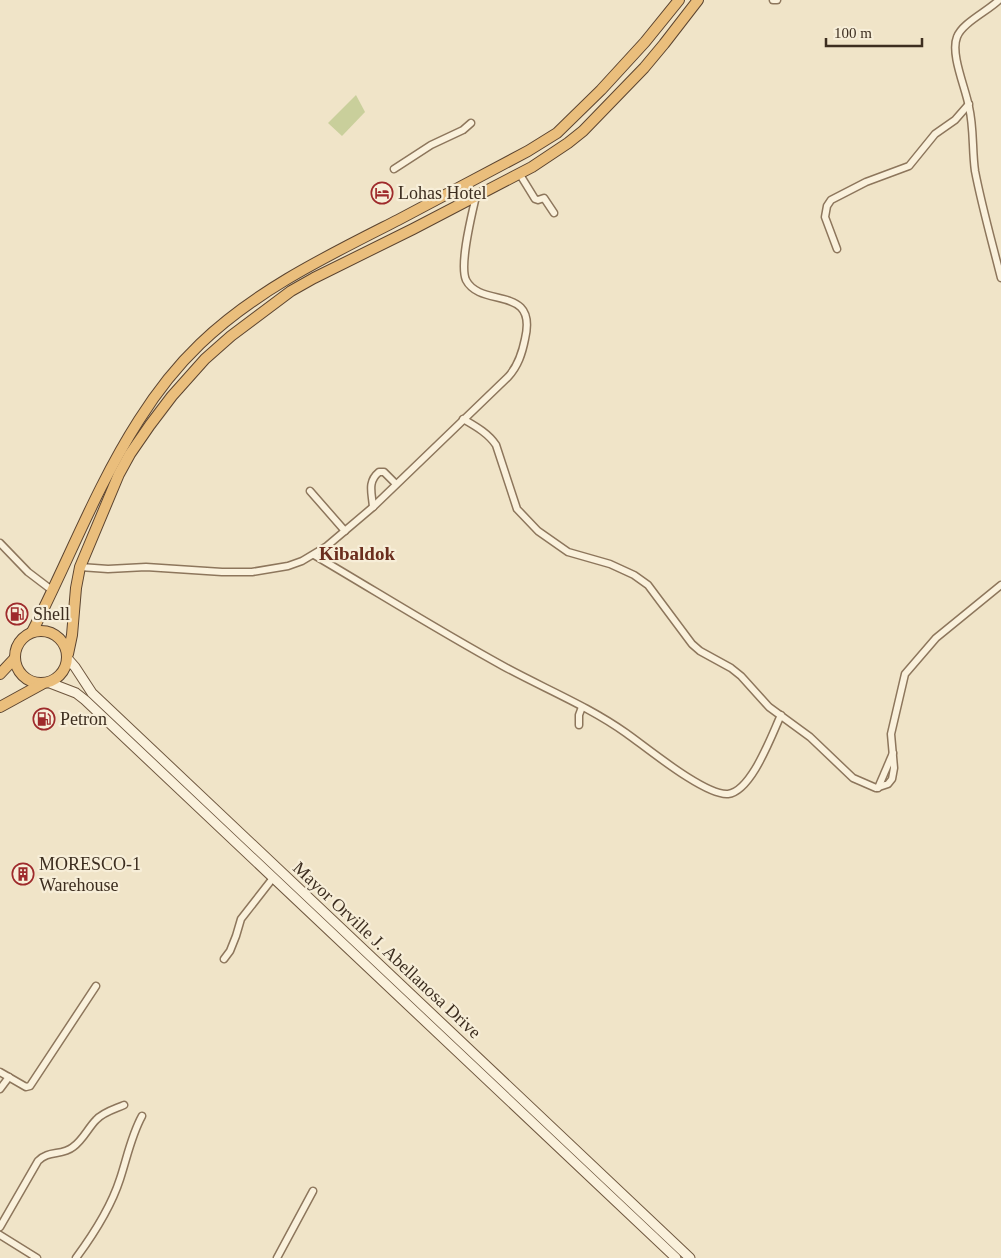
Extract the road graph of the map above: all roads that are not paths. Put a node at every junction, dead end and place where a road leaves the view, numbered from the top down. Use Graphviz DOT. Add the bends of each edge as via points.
graph roads {
  1 [pos="679,0"];
  2 [pos="698,0"];
  3 [pos="1000,0"];
  4 [pos="969,104"];
  5 [pos="471,123"];
  6 [pos="557,133"];
  7 [pos="568,143"];
  8 [pos="394,169"];
  9 [pos="519,173"];
  10 [pos="476,195"];
  11 [pos="554,213"];
  12 [pos="837,250"];
  13 [pos="1001,278"];
  14 [pos="140,418"];
  15 [pos="463,419"];
  16 [pos="150,425"];
  17 [pos="396,484"];
  18 [pos="310,491"];
  19 [pos="373,507"];
  20 [pos="82,527"];
  21 [pos="95,531"];
  22 [pos="345,531"];
  23 [pos="0,543"];
  24 [pos="314,555"];
  25 [pos="80,567"];
  26 [pos="1001,585"];
  27 [pos="53,591"];
  28 [pos="32,632"];
  29 [pos="68,657"];
  30 [pos="15,658"];
  31 [pos="0,674"];
  32 [pos="46,683"];
  33 [pos="0,707"];
  34 [pos="582,707"];
  35 [pos="781,715"];
  36 [pos="579,725"];
  37 [pos="273,878"];
  38 [pos="224,959"];
  39 [pos="96,986"];
  40 [pos="0,1072"];
  41 [pos="9,1077"];
  42 [pos="0,1089"];
  43 [pos="124,1105"];
  44 [pos="142,1116"];
  45 [pos="313,1191"];
  46 [pos="0,1227"];
  47 [pos="0,1235"];
  48 [pos="37,1258"];
  49 [pos="76,1258"];
  50 [pos="277,1258"];
  51 [pos="676,1258"];
  52 [pos="690,1258"];
  1 -- 6 [label="highway" via="601,90"];
  2 -- 7 [label="highway" via="644,68"];
  3 -- 4 [label="street" via="966,26 956,38 956,55"];
  4 -- 12 [label="street" via="955,120 935,134 909,166 866,182 828,203 825,217"];
  4 -- 13 [label="street" via="978,188"];
  5 -- 8 [label="street"];
  6 -- 7 [label="highway"];
  6 -- 14 [label="highway" via="324,258 252,303 200,344"];
  7 -- 9 [label="highway"];
  9 -- 10 [label="highway"];
  9 -- 11 [label="street" via="535,199 544,198"];
  10 -- 15 [label="street" via="464,264 466,278 476,289 519,306 528,322 521,356 515,368"];
  10 -- 16 [label="highway" via="314,278 262,312 205,359"];
  14 -- 16 [label="highway"];
  14 -- 20 [label="highway"];
  15 -- 17 [label="street"];
  15 -- 35 [label="street" via="493,440 517,509 538,531 568,552 610,564 641,579 692,644 735,671 769,707"];
  16 -- 21 [label="highway" via="119,474"];
  17 -- 19 [label="street"];
  17 -- 19 [label="street" via="384,472 374,476 371,483"];
  18 -- 22 [label="street"];
  19 -- 22 [label="street"];
  20 -- 21 [label="highway"];
  20 -- 27 [label="highway"];
  21 -- 25 [label="highway"];
  22 -- 24 [label="street"];
  23 -- 27 [label="street" via="28,572"];
  24 -- 25 [label="street" via="288,566 252,572"];
  24 -- 34 [label="street" via="502,666"];
  25 -- 29 [label="highway"];
  26 -- 35 [label="street" via="936,638 905,674 891,734 894,768 888,784 878,788 853,778 810,737"];
  27 -- 28 [label="highway"];
  28 -- 29 [label="highway" via="55,634 64,643"];
  28 -- 30 [label="highway" via="18,645"];
  29 -- 32 [label="highway" via="64,671"];
  29 -- 52 [label="main road, Mayor Orville J. Abellanosa Drive" via="92,693"];
  30 -- 31 [label="highway"];
  30 -- 32 [label="highway" via="23,677"];
  32 -- 33 [label="highway"];
  32 -- 37 [label="main road, Mayor Orville J. Abellanosa Drive" via="85,700"];
  34 -- 35 [label="street" via="622,730 701,786 729,794 746,783"];
  34 -- 36 [label="street"];
  37 -- 38 [label="street" via="241,919"];
  37 -- 51 [label="main road, Mayor Orville J. Abellanosa Drive"];
  39 -- 41 [label="street" via="30,1086"];
  40 -- 41 [label="street"];
  41 -- 42 [label="street"];
  43 -- 46 [label="street" via="96,1119 73,1148 42,1156"];
  44 -- 49 [label="street" via="120,1180 95,1230"];
  45 -- 50 [label="street"];
  47 -- 48 [label="street"];
}
